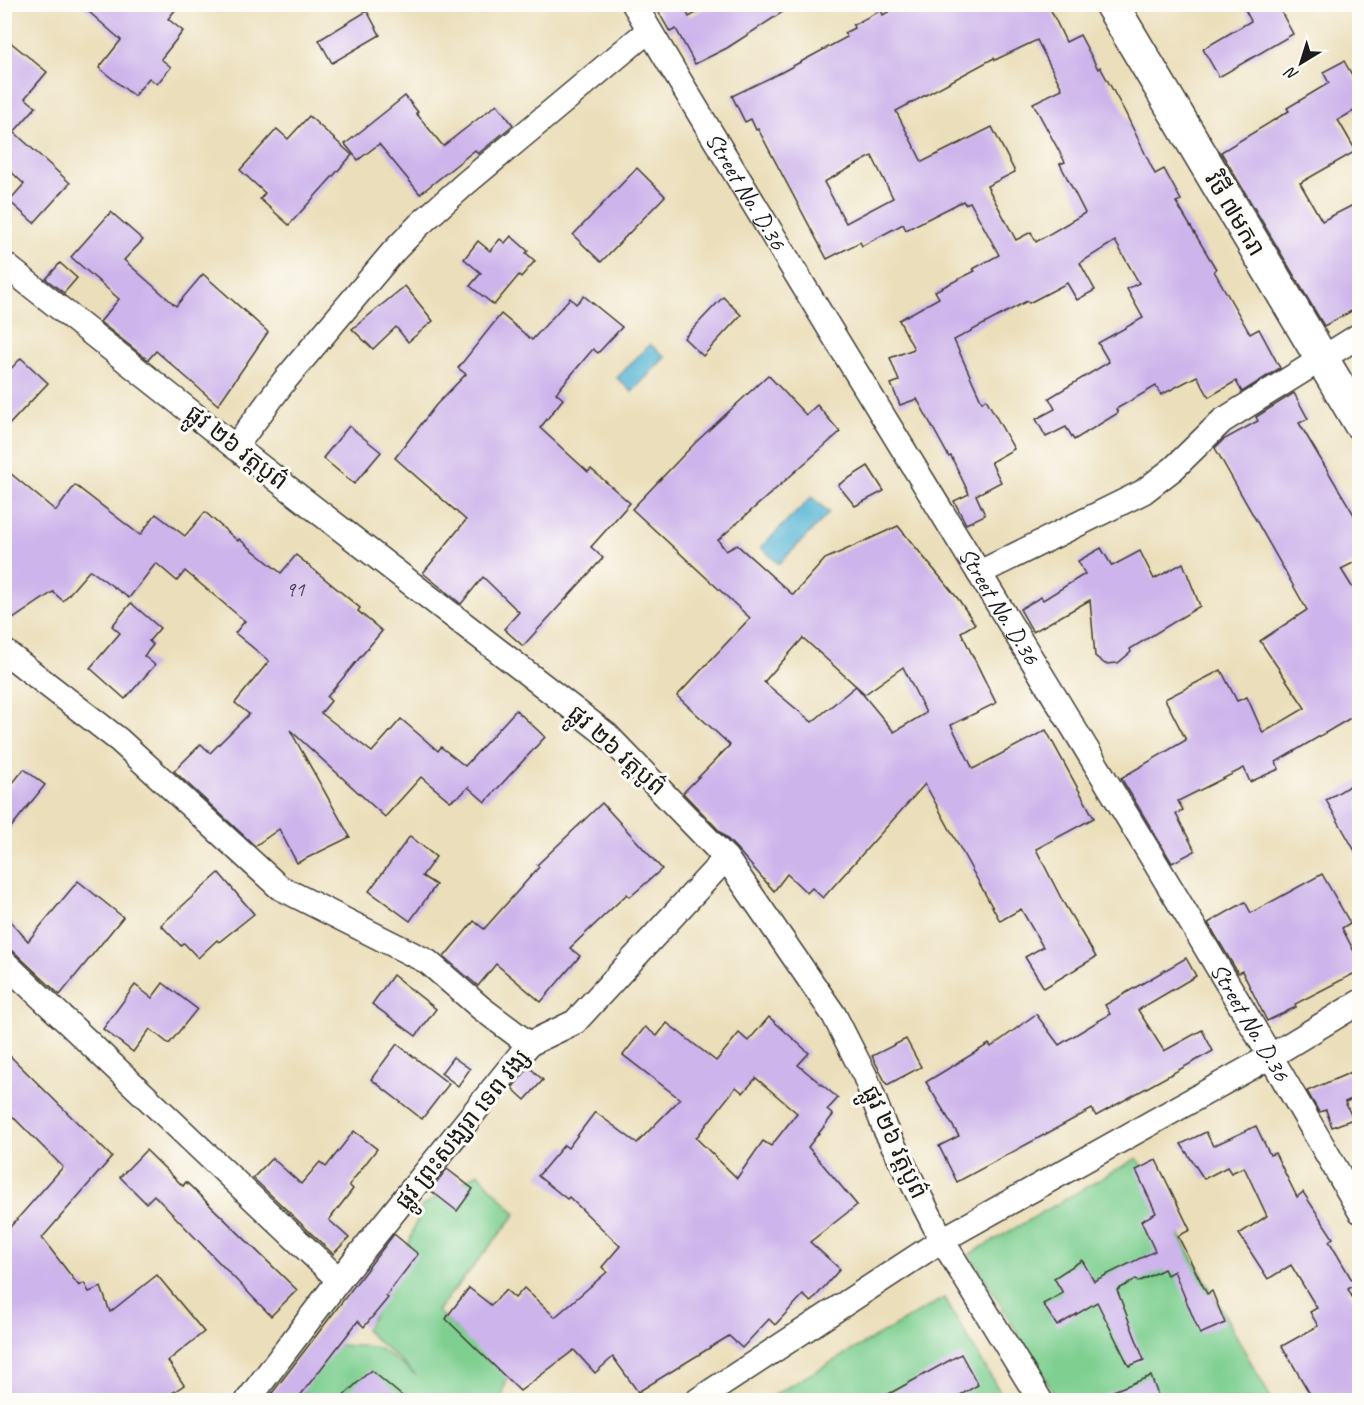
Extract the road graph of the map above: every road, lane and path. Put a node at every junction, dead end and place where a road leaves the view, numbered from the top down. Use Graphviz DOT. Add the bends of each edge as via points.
graph roads {
  1 [pos="634,4"];
  2 [pos="1111,4"];
  3 [pos="649,30"];
  4 [pos="4,264"];
  5 [pos="1359,335"];
  6 [pos="1321,358"];
  7 [pos="1359,423"];
  8 [pos="235,447"];
  9 [pos="979,573"];
  10 [pos="4,651"];
  11 [pos="726,858"];
  12 [pos="4,962"];
  13 [pos="1359,1002"];
  14 [pos="529,1044"];
  15 [pos="1271,1056"];
  16 [pos="1359,1211"];
  17 [pos="942,1240"];
  18 [pos="339,1280"];
  19 [pos="248,1401"];
  20 [pos="698,1401"];
  21 [pos="1040,1401"];
  1 -- 3 [label="street, Street No. D.36"];
  2 -- 6 [label="main road, វិថី ៧មករា"];
  3 -- 8 [label="street" via="419,225 285,380"];
  3 -- 9 [label="street, Street No. D.36"];
  4 -- 8 [label="street, ផ្លូវ ២៦ វត្តបូព៌"];
  5 -- 6 [label="street"];
  6 -- 7 [label="main road, វិថី ៧មករា"];
  6 -- 9 [label="street" via="1222,421 1143,492"];
  8 -- 11 [label="street, ផ្លូវ ២៦ វត្តបូព៌" via="607,735"];
  9 -- 15 [label="street, Street No. D.36"];
  10 -- 14 [label="street" via="119,740 279,887 428,962"];
  11 -- 14 [label="street, ផ្លូវ ព្រះសង្ឃរា ទេព វង្ស" via="575,1022"];
  11 -- 17 [label="street, ផ្លូវ ២៦ វត្តបូព៌" via="834,1016"];
  12 -- 18 [label="street"];
  13 -- 15 [label="street"];
  14 -- 18 [label="street, ផ្លូវ ព្រះសង្ឃរា ទេព វង្ស"];
  15 -- 16 [label="street, Street No. D.36"];
  15 -- 17 [label="street"];
  17 -- 20 [label="street"];
  17 -- 21 [label="street, ផ្លូវ ២៦ វត្តបូព៌"];
  18 -- 19 [label="street, ផ្លូវ ព្រះសង្ឃរា ទេព វង្ស"];
}
